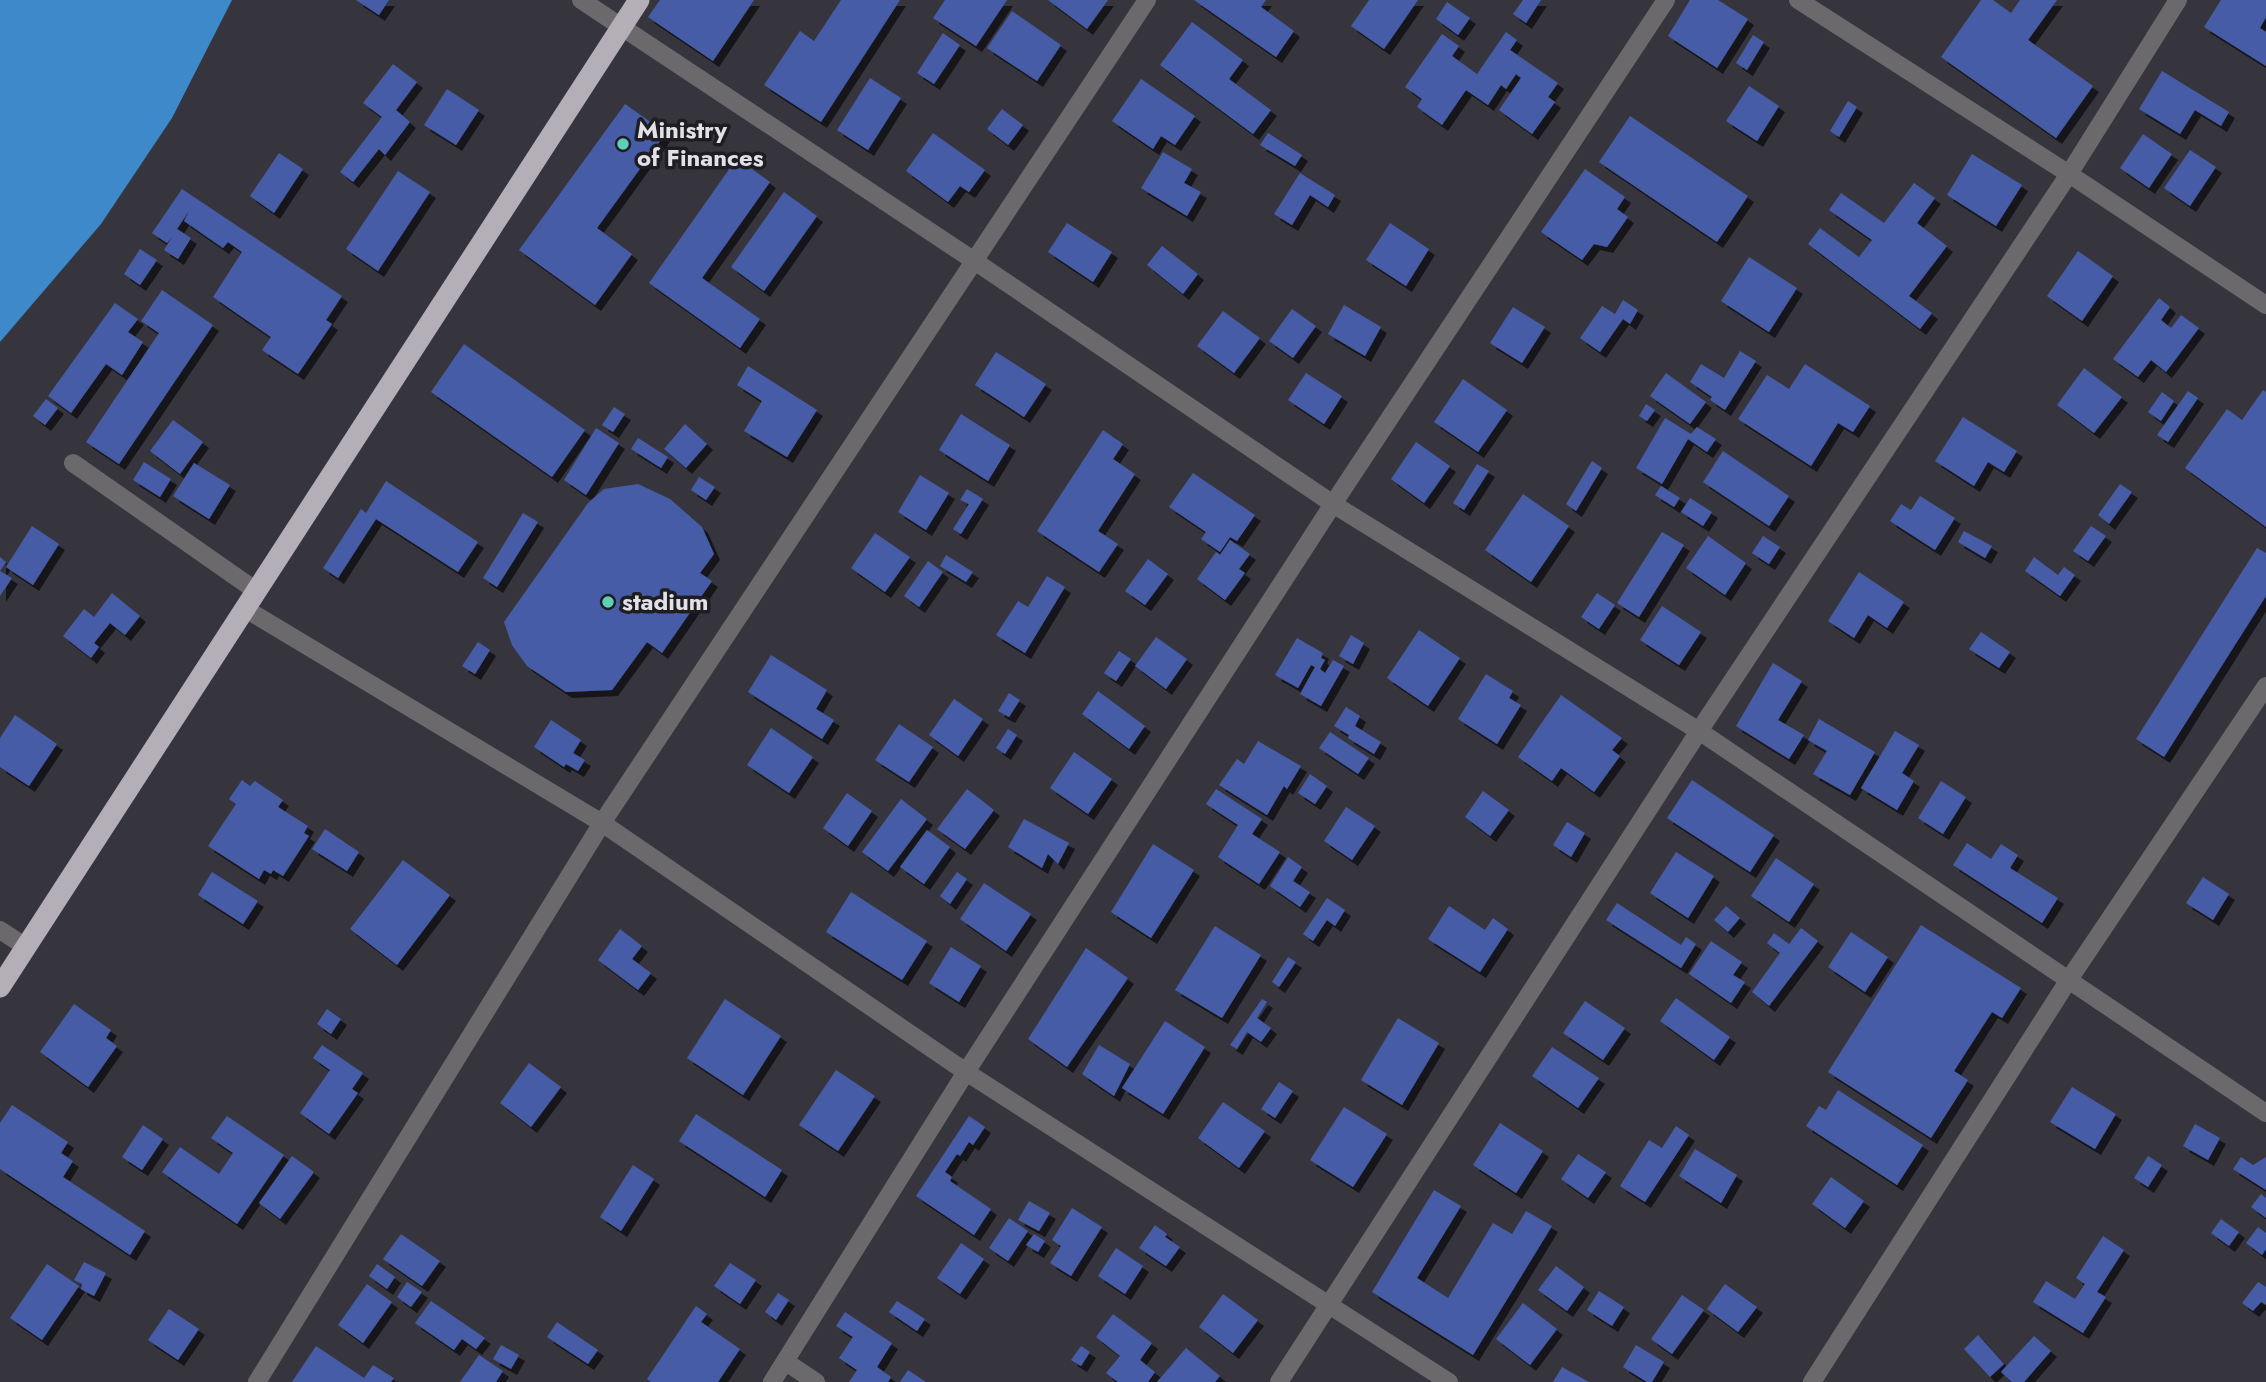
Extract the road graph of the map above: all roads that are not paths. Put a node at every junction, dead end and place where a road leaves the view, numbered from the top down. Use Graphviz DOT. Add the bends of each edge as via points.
graph roads {
  1 [pos="581,0"];
  2 [pos="639,0"];
  3 [pos="1147,0"];
  4 [pos="1666,0"];
  5 [pos="1798,0"];
  6 [pos="2178,0"];
  7 [pos="622,28"];
  8 [pos="2069,174"];
  9 [pos="973,260"];
  10 [pos="2266,305"];
  11 [pos="73,463"];
  12 [pos="1333,503"];
  13 [pos="250,599"];
  14 [pos="2266,686"];
  15 [pos="1699,732"];
  16 [pos="602,823"];
  17 [pos="0,930"];
  18 [pos="26,947"];
  19 [pos="2068,981"];
  20 [pos="0,988"];
  21 [pos="966,1072"];
  22 [pos="2266,1113"];
  23 [pos="1328,1304"];
  24 [pos="786,1362"];
  25 [pos="257,1382"];
  26 [pos="772,1382"];
  27 [pos="817,1382"];
  28 [pos="1279,1382"];
  29 [pos="1449,1382"];
  30 [pos="1812,1382"];
  1 -- 7 [label="street"];
  2 -- 7 [label="highway"];
  3 -- 9 [label="street"];
  4 -- 12 [label="street"];
  5 -- 8 [label="street"];
  6 -- 8 [label="street"];
  7 -- 9 [label="street"];
  7 -- 13 [label="highway"];
  8 -- 10 [label="street"];
  8 -- 15 [label="street"];
  9 -- 12 [label="street"];
  9 -- 16 [label="street"];
  11 -- 13 [label="street"];
  12 -- 15 [label="street"];
  12 -- 21 [label="street"];
  13 -- 16 [label="street"];
  13 -- 18 [label="highway"];
  14 -- 19 [label="street"];
  15 -- 19 [label="street"];
  15 -- 23 [label="street"];
  16 -- 21 [label="street"];
  16 -- 25 [label="street"];
  17 -- 18 [label="street"];
  18 -- 20 [label="highway"];
  19 -- 22 [label="street"];
  19 -- 30 [label="street"];
  21 -- 23 [label="street"];
  21 -- 24 [label="street"];
  23 -- 28 [label="street"];
  23 -- 29 [label="street"];
  24 -- 26 [label="street"];
  24 -- 27 [label="street"];
}
